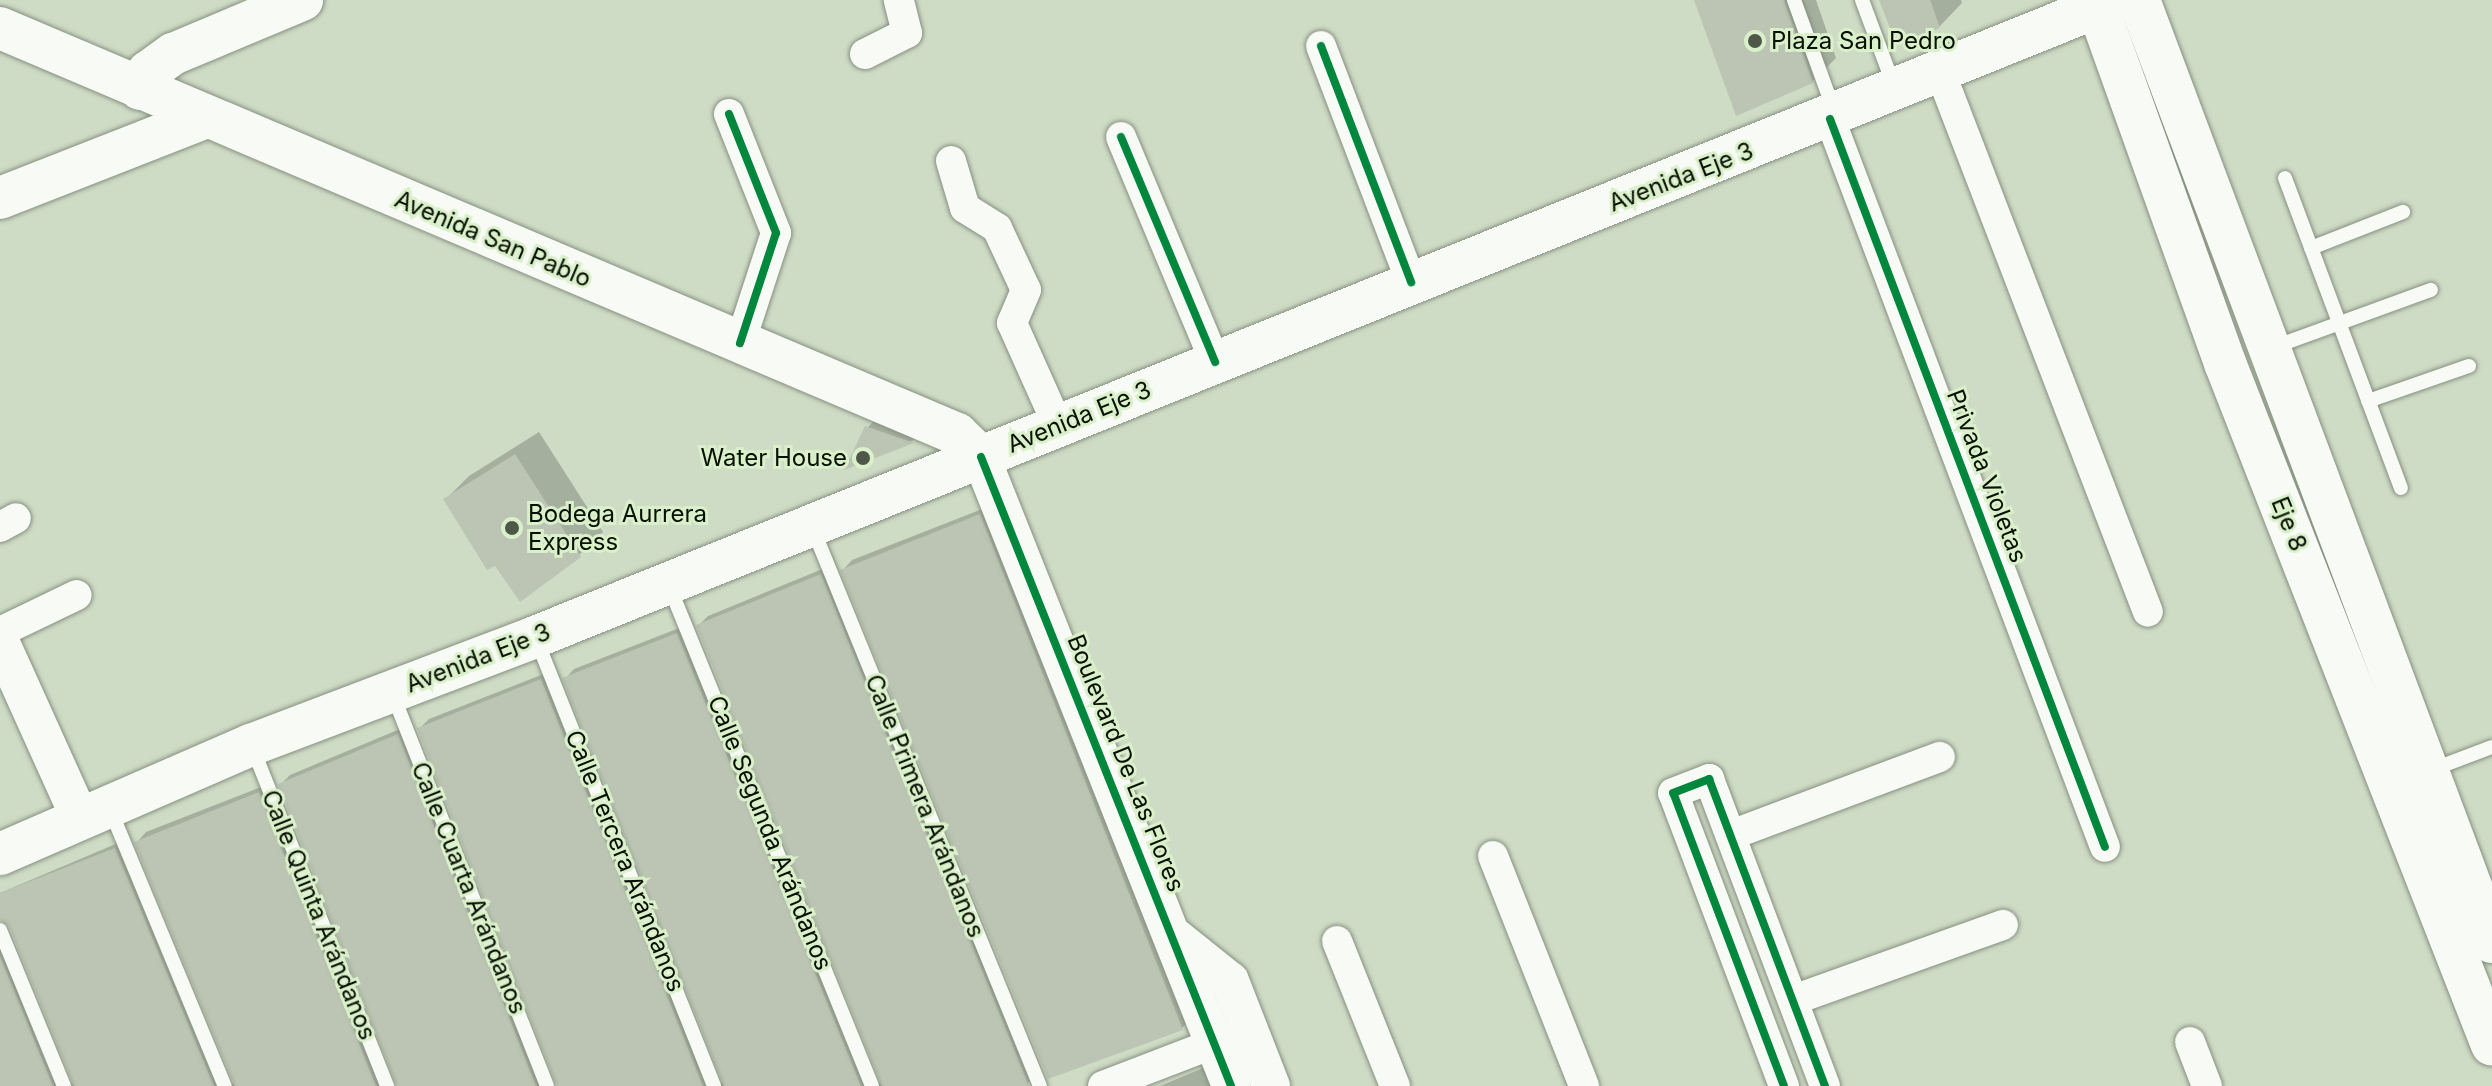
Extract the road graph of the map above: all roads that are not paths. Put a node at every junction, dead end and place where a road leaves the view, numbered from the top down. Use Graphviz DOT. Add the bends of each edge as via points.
graph roads {
  1 [pos="302,0"];
  2 [pos="899,0"];
  3 [pos="1794,0"];
  4 [pos="1862,0"];
  5 [pos="2139,0"];
  6 [pos="2103,2"];
  7 [pos="4,20"];
  8 [pos="1321,46"];
  9 [pos="865,54"];
  10 [pos="1941,74"];
  11 [pos="140,89"];
  12 [pos="1896,92"];
  13 [pos="729,114"];
  14 [pos="207,117"];
  15 [pos="1833,117"];
  16 [pos="1121,137"];
  17 [pos="951,161"];
  18 [pos="2285,178"];
  19 [pos="0,198"];
  20 [pos="2403,212"];
  21 [pos="2311,248"];
  22 [pos="1411,282"];
  23 [pos="2431,290"];
  24 [pos="2338,324"];
  25 [pos="740,343"];
  26 [pos="2269,349"];
  27 [pos="1215,362"];
  28 [pos="2469,366"];
  29 [pos="2368,401"];
  30 [pos="1058,426"];
  31 [pos="981,457"];
  32 [pos="2401,488"];
  33 [pos="811,525"];
  34 [pos="667,580"];
  35 [pos="77,595"];
  36 [pos="2148,612"];
  37 [pos="0,632"];
  38 [pos="535,637"];
  39 [pos="0,641"];
  40 [pos="391,691"];
  41 [pos="251,745"];
  42 [pos="2492,747"];
  43 [pos="1940,757"];
  44 [pos="2427,771"];
  45 [pos="94,812"];
  46 [pos="1731,835"];
  47 [pos="2105,847"];
  48 [pos="0,854"];
  49 [pos="1493,856"];
  50 [pos="2003,925"];
  51 [pos="0,930"];
  52 [pos="1175,937"];
  53 [pos="1337,941"];
  54 [pos="2492,942"];
  55 [pos="1793,1000"];
  56 [pos="2190,1042"];
  57 [pos="1215,1043"];
  58 [pos="2492,1045"];
  59 [pos="64,1086"];
  60 [pos="225,1086"];
  61 [pos="387,1086"];
  62 [pos="547,1086"];
  63 [pos="714,1086"];
  64 [pos="872,1086"];
  65 [pos="1040,1086"];
  66 [pos="1103,1086"];
  67 [pos="1231,1086"];
  68 [pos="1271,1086"];
  69 [pos="1395,1086"];
  70 [pos="1584,1086"];
  71 [pos="1784,1086"];
  72 [pos="1825,1086"];
  73 [pos="2207,1086"];
  1 -- 11 [label="main road" via="173,54 148,72"];
  2 -- 9 [label="street" via="907,33"];
  3 -- 15 [label="lane"];
  4 -- 12 [label="lane"];
  5 -- 26 [label="main road, Eje 8"];
  6 -- 10 [label="main road, Avenida Eje 3"];
  6 -- 58 [label="main road, Eje 8" via="2225,363"];
  7 -- 11 [label="main road, Avenida San Pablo"];
  8 -- 22 [label="street"];
  10 -- 12 [label="main road, Avenida Eje 3"];
  10 -- 36 [label="street"];
  11 -- 14 [label="main road, Avenida San Pablo"];
  12 -- 15 [label="main road, Avenida Eje 3"];
  13 -- 25 [label="street" via="776,233"];
  14 -- 19 [label="main road"];
  14 -- 25 [label="main road, Avenida San Pablo"];
  15 -- 22 [label="main road, Avenida Eje 3"];
  15 -- 47 [label="street, Privada Violetas"];
  16 -- 27 [label="street"];
  17 -- 30 [label="street" via="965,208 997,228 1026,290 1012,323"];
  18 -- 21 [label="lane"];
  20 -- 21 [label="lane"];
  21 -- 24 [label="lane"];
  22 -- 27 [label="main road, Avenida Eje 3"];
  23 -- 24 [label="lane"];
  24 -- 26 [label="lane"];
  24 -- 29 [label="lane"];
  25 -- 31 [label="main road, Avenida San Pablo" via="957,434"];
  26 -- 44 [label="main road, Eje 8"];
  27 -- 30 [label="main road, Avenida Eje 3"];
  28 -- 29 [label="lane"];
  29 -- 32 [label="lane"];
  30 -- 31 [label="main road, Avenida Eje 3"];
  31 -- 33 [label="main road, Avenida Eje 3"];
  31 -- 52 [label="street, Boulevard De Las Flores"];
  33 -- 34 [label="main road, Avenida Eje 3"];
  33 -- 65 [label="lane, Calle Primera Arándanos"];
  34 -- 38 [label="main road, Avenida Eje 3"];
  34 -- 64 [label="lane, Calle Segunda Arándanos"];
  35 -- 37 [label="street"];
  38 -- 40 [label="main road, Avenida Eje 3"];
  38 -- 63 [label="lane, Calle Tercera Arándanos"];
  39 -- 45 [label="street"];
  40 -- 41 [label="main road, Avenida Eje 3"];
  40 -- 62 [label="lane, Calle Cuarta Arándanos"];
  41 -- 45 [label="main road, Avenida Eje 3"];
  41 -- 61 [label="lane, Calle Quinta Arándanos"];
  42 -- 44 [label="lane"];
  43 -- 46 [label="street"];
  44 -- 54 [label="main road, Eje 8"];
  45 -- 48 [label="main road, Avenida Eje 3"];
  45 -- 60 [label="lane"];
  46 -- 55 [label="street"];
  46 -- 71 [label="street" via="1709,779 1673,793"];
  49 -- 70 [label="street"];
  50 -- 55 [label="street"];
  51 -- 59 [label="lane"];
  52 -- 57 [label="street, Boulevard De Las Flores"];
  52 -- 68 [label="street, Boulevard De Las Flores" via="1230,981"];
  53 -- 69 [label="street"];
  55 -- 72 [label="street"];
  56 -- 73 [label="street"];
  57 -- 66 [label="street"];
  57 -- 67 [label="street, Boulevard De Las Flores"];
}
